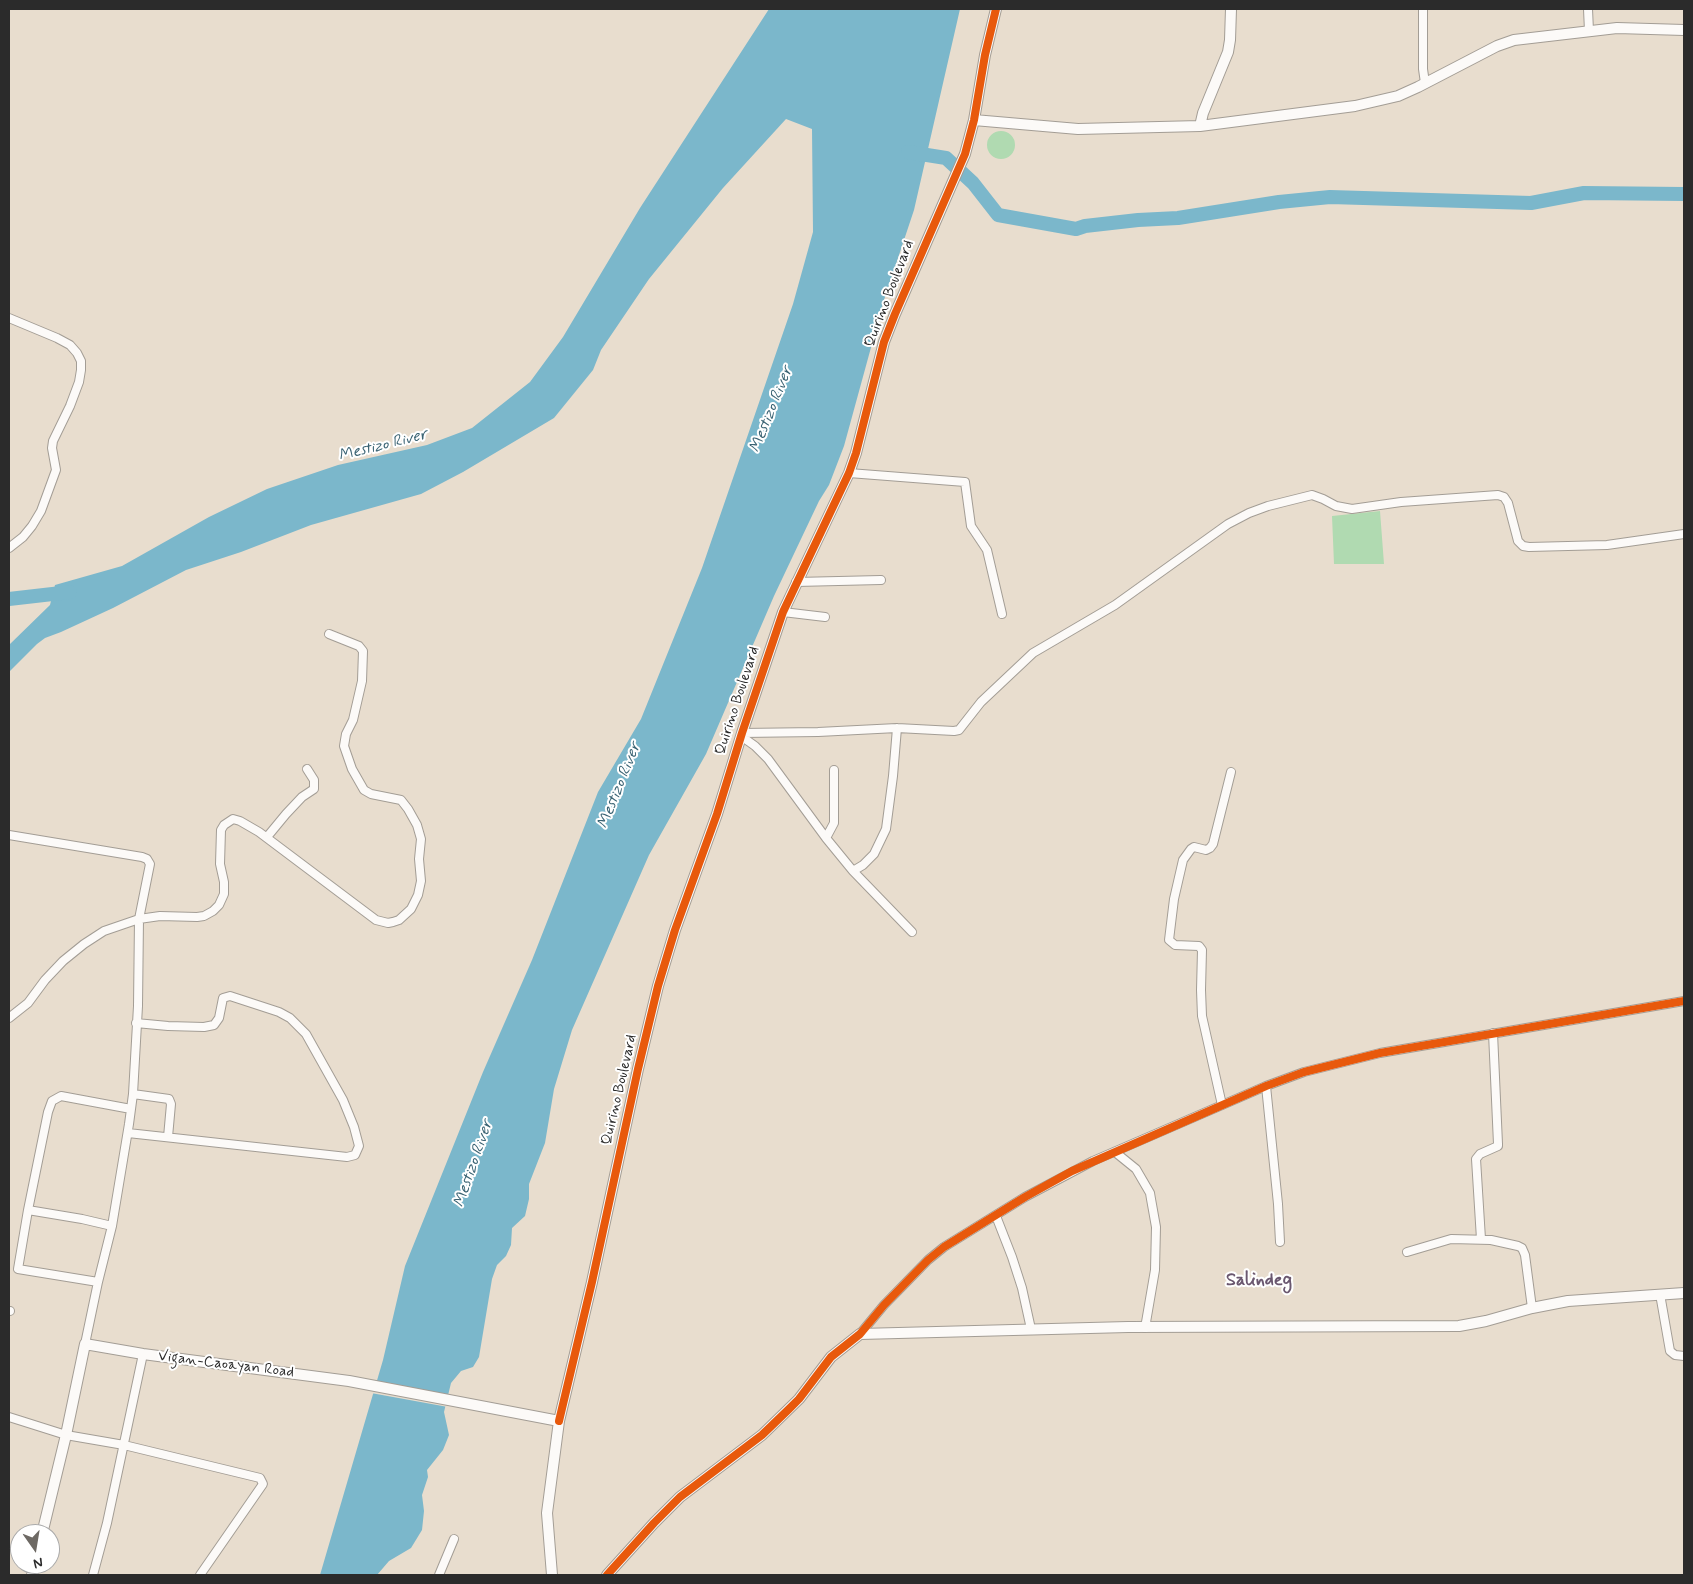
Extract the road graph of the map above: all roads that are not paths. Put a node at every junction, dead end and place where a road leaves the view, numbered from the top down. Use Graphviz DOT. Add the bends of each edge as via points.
graph roads {
  1 [pos="996,9"];
  2 [pos="1231,9"];
  3 [pos="1422,9"];
  4 [pos="1588,9"];
  5 [pos="1684,30"];
  6 [pos="1589,31"];
  7 [pos="1425,83"];
  8 [pos="974,120"];
  9 [pos="1200,126"];
  10 [pos="9,318"];
  11 [pos="849,472"];
  12 [pos="1684,534"];
  13 [pos="9,548"];
  14 [pos="881,580"];
  15 [pos="796,582"];
  16 [pos="783,612"];
  17 [pos="1002,614"];
  18 [pos="824,618"];
  19 [pos="329,634"];
  20 [pos="897,728"];
  21 [pos="741,735"];
  22 [pos="307,769"];
  23 [pos="834,770"];
  24 [pos="1231,772"];
  25 [pos="9,835"];
  26 [pos="267,837"];
  27 [pos="826,838"];
  28 [pos="853,871"];
  29 [pos="140,916"];
  30 [pos="912,932"];
  31 [pos="1684,1001"];
  32 [pos="9,1018"];
  33 [pos="136,1023"];
  34 [pos="1493,1033"];
  35 [pos="1266,1086"];
  36 [pos="133,1094"];
  37 [pos="1222,1105"];
  38 [pos="131,1109"];
  39 [pos="128,1133"];
  40 [pos="168,1137"];
  41 [pos="1115,1152"];
  42 [pos="28,1210"];
  43 [pos="996,1216"];
  44 [pos="112,1226"];
  45 [pos="1481,1240"];
  46 [pos="1280,1242"];
  47 [pos="1407,1252"];
  48 [pos="9,1267"];
  49 [pos="18,1269"];
  50 [pos="98,1282"];
  51 [pos="1684,1293"];
  52 [pos="1660,1294"];
  53 [pos="1532,1308"];
  54 [pos="1145,1328"];
  55 [pos="1031,1329"];
  56 [pos="860,1334"];
  57 [pos="85,1344"];
  58 [pos="143,1354"];
  59 [pos="1684,1356"];
  60 [pos="9,1417"];
  61 [pos="559,1421"];
  62 [pos="66,1435"];
  63 [pos="124,1445"];
  64 [pos="44,1524"];
  65 [pos="454,1539"];
  66 [pos="93,1575"];
  67 [pos="200,1575"];
  68 [pos="439,1575"];
  69 [pos="552,1575"];
  70 [pos="607,1575"];
  1 -- 8 [label="street, Quirino Boulevard"];
  2 -- 9 [label="street" via="1228,52"];
  3 -- 7 [label="street"];
  4 -- 6 [label="street"];
  5 -- 6 [label="street" via="1616,28"];
  6 -- 7 [label="street" via="1514,40"];
  7 -- 9 [label="street" via="1398,96 1355,106"];
  8 -- 9 [label="street" via="1078,129"];
  8 -- 11 [label="street, Quirino Boulevard" via="965,154 884,342"];
  10 -- 13 [label="street" via="70,346 77,353 82,370 70,406 53,441 56,470 41,511 23,537"];
  11 -- 15 [label="street, Quirino Boulevard"];
  11 -- 17 [label="street" via="966,482 971,526 987,550"];
  12 -- 20 [label="street" via="1607,544 1529,547 1518,541 1508,503 1498,495 1352,509 1312,495 1249,512 1115,606 1032,653 981,702 959,730"];
  14 -- 15 [label="street"];
  15 -- 16 [label="street, Quirino Boulevard"];
  16 -- 18 [label="street"];
  16 -- 21 [label="street, Quirino Boulevard"];
  19 -- 26 [label="street" via="359,646 363,651 362,681 344,746 364,790 380,797 401,800 417,825 421,839 418,895 411,909 399,920 388,923 376,920"];
  20 -- 21 [label="street"];
  20 -- 28 [label="street" via="886,830 874,854"];
  21 -- 27 [label="street" via="768,759"];
  21 -- 61 [label="street, Quirino Boulevard" via="658,986"];
  22 -- 26 [label="street" via="314,780 314,789 302,797"];
  23 -- 27 [label="street" via="834,823"];
  24 -- 37 [label="street" via="1213,844 1206,850 1194,847 1183,860 1169,940 1175,945 1199,946 1202,950 1202,1016"];
  25 -- 29 [label="street" via="147,859 150,864"];
  26 -- 29 [label="street" via="233,819 221,830 220,864 224,894 213,911 196,917"];
  27 -- 28 [label="street"];
  28 -- 30 [label="street"];
  29 -- 32 [label="street" via="84,944 63,961 28,1003"];
  29 -- 33 [label="street"];
  31 -- 34 [label="street"];
  33 -- 36 [label="street"];
  33 -- 40 [label="street" via="214,1025 220,1018 223,998 230,996 290,1018 306,1034 343,1100 359,1146 355,1155 347,1157"];
  34 -- 35 [label="street" via="1380,1053 1304,1072"];
  34 -- 45 [label="street" via="1498,1146 1476,1159"];
  35 -- 37 [label="street"];
  35 -- 46 [label="street"];
  36 -- 38 [label="street"];
  36 -- 40 [label="street" via="169,1099"];
  37 -- 41 [label="street"];
  38 -- 39 [label="street"];
  38 -- 42 [label="street" via="61,1096 52,1101"];
  39 -- 40 [label="street"];
  39 -- 44 [label="street"];
  41 -- 43 [label="street" via="1064,1176"];
  41 -- 54 [label="street" via="1136,1169 1150,1193 1156,1227 1154,1279"];
  42 -- 44 [label="street"];
  42 -- 49 [label="street"];
  43 -- 55 [label="street" via="1022,1288"];
  43 -- 56 [label="street" via="928,1260"];
  44 -- 50 [label="street"];
  45 -- 47 [label="street" via="1451,1239"];
  45 -- 53 [label="street" via="1522,1248"];
  48 -- 49 [label="street"];
  49 -- 50 [label="street"];
  50 -- 57 [label="street"];
  51 -- 52 [label="street"];
  52 -- 53 [label="street" via="1568,1301"];
  52 -- 59 [label="street" via="1670,1351"];
  53 -- 54 [label="street" via="1459,1326"];
  54 -- 55 [label="street"];
  55 -- 56 [label="street"];
  56 -- 70 [label="street" via="831,1357 799,1399 762,1435 680,1497"];
  57 -- 58 [label="street, Vigan-Caoayan Road"];
  57 -- 62 [label="street"];
  58 -- 61 [label="street, Vigan-Caoayan Road" via="350,1382"];
  58 -- 63 [label="street"];
  60 -- 62 [label="street"];
  61 -- 69 [label="street, Quirino Boulevard" via="547,1513"];
  62 -- 63 [label="street"];
  62 -- 64 [label="street"];
  63 -- 66 [label="street"];
  63 -- 67 [label="street" via="254,1476 262,1481"];
  65 -- 68 [label="street"];
}
